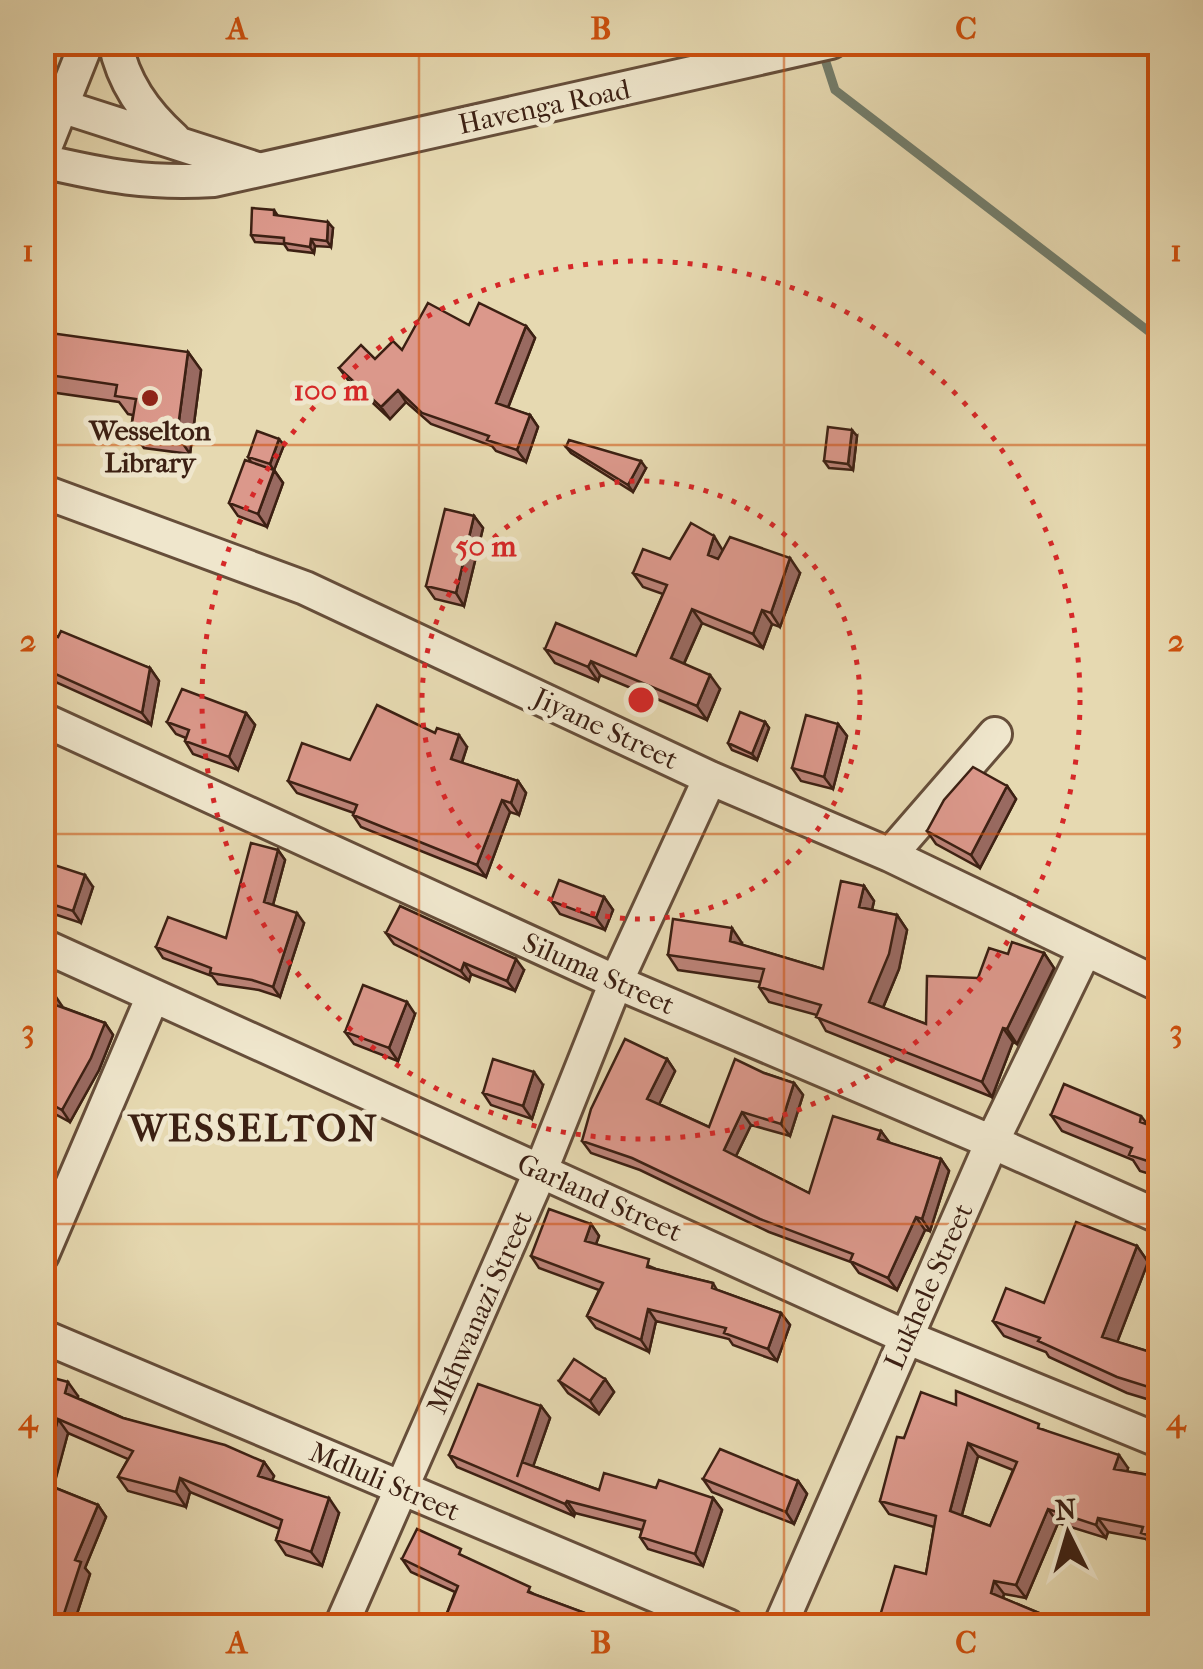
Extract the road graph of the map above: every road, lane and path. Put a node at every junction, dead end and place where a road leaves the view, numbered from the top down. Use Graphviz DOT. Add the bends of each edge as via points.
graph roads {
  1 [pos="87,42"];
  2 [pos="115,42"];
  3 [pos="831,42"];
  4 [pos="61,106"];
  5 [pos="183,146"];
  6 [pos="42,158"];
  7 [pos="257,169"];
  8 [pos="42,491"];
  9 [pos="42,720"];
  10 [pos="995,734"];
  11 [pos="710,778"];
  12 [pos="890,855"];
  13 [pos="42,946"];
  14 [pos="1085,950"];
  15 [pos="616,982"];
  16 [pos="1160,985"];
  17 [pos="153,996"];
  18 [pos="992,1142"];
  19 [pos="541,1170"];
  20 [pos="1160,1217"];
  21 [pos="42,1255"];
  22 [pos="42,1336"];
  23 [pos="906,1337"];
  24 [pos="1160,1442"];
  25 [pos="402,1488"];
  26 [pos="341,1626"];
  27 [pos="728,1626"];
  28 [pos="780,1626"];
  1 -- 4 [label="street"];
  2 -- 5 [label="street" via="140,102"];
  3 -- 7 [label="street, Havenga Road"];
  4 -- 5 [label="street, Havenga Road"];
  4 -- 6 [label="street"];
  5 -- 7 [label="street, Havenga Road"];
  6 -- 7 [label="street, Havenga Road" via="120,179 168,183"];
  8 -- 11 [label="street, Jiyane Street" via="305,588"];
  9 -- 15 [label="street, Siluma Street"];
  10 -- 12 [label="street"];
  11 -- 12 [label="street, Jiyane Street"];
  11 -- 15 [label="street, Mkhwanazi Street"];
  12 -- 14 [label="street, Jiyane Street"];
  13 -- 17 [label="street, Garland Street"];
  14 -- 16 [label="street, Jiyane Street"];
  14 -- 18 [label="street, Lukhele Street"];
  15 -- 18 [label="street, Siluma Street"];
  15 -- 19 [label="street, Mkhwanazi Street"];
  17 -- 19 [label="street, Garland Street"];
  17 -- 21 [label="street"];
  18 -- 20 [label="street, Siluma Street"];
  18 -- 23 [label="street, Lukhele Street"];
  19 -- 23 [label="street, Garland Street"];
  19 -- 25 [label="street, Mkhwanazi Street"];
  22 -- 25 [label="street, Mdluli Street"];
  23 -- 24 [label="street, Garland Street"];
  23 -- 28 [label="street, Lukhele Street"];
  25 -- 26 [label="street, Mkhwanazi Street"];
  25 -- 27 [label="street, Mdluli Street"];
}
